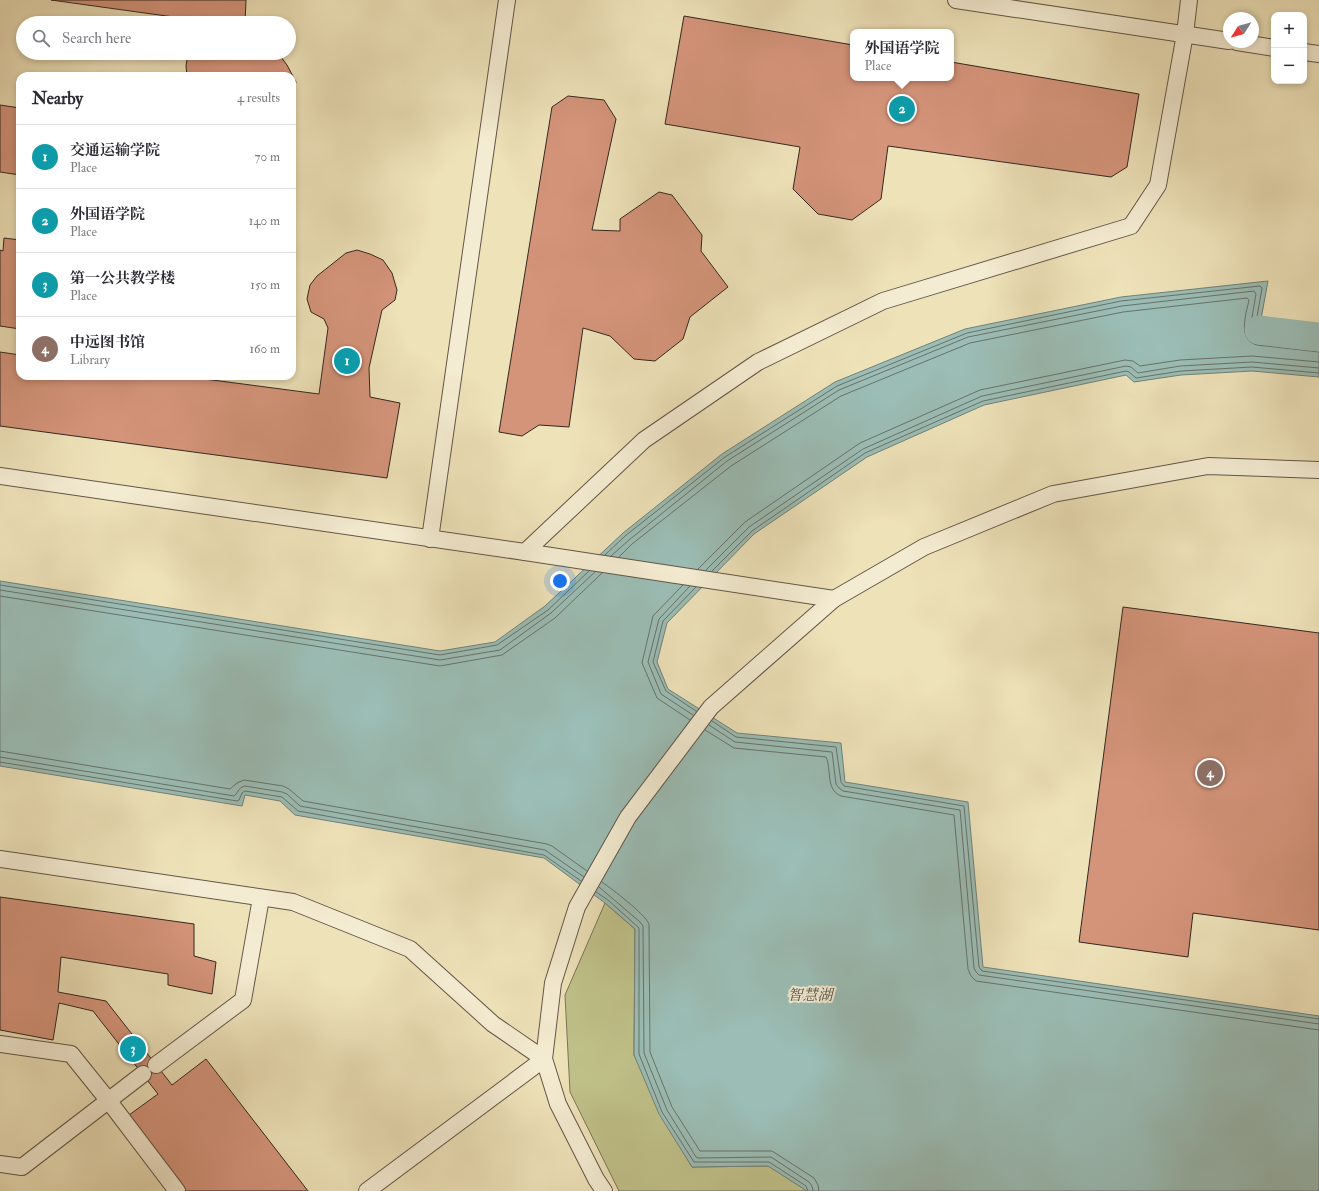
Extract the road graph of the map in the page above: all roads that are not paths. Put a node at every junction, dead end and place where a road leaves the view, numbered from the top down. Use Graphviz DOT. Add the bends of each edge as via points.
graph roads {
  1 [pos="507,0"];
  2 [pos="956,0"];
  3 [pos="1189,0"];
  4 [pos="1185,34"];
  5 [pos="1223,40"];
  6 [pos="1259,46"];
  7 [pos="1271,48"];
  8 [pos="1307,52"];
  9 [pos="1319,54"];
  10 [pos="1319,470"];
  11 [pos="0,476"];
  12 [pos="430,539"];
  13 [pos="525,552"];
  14 [pos="834,599"];
  15 [pos="0,859"];
  16 [pos="261,898"];
  17 [pos="0,1044"];
  18 [pos="544,1059"];
  19 [pos="108,1100"];
  20 [pos="0,1164"];
  21 [pos="176,1191"];
  22 [pos="367,1191"];
  23 [pos="604,1191"];
  1 -- 12 [label="lane"];
  2 -- 4 [label="lane"];
  3 -- 4 [label="lane"];
  4 -- 5 [label="lane"];
  4 -- 13 [label="lane" via="1158,185 1131,226 883,301 758,362 644,440"];
  6 -- 7 [label="lane"];
  8 -- 9 [label="lane"];
  10 -- 14 [label="lane" via="1208,466 1053,494 924,547"];
  11 -- 12 [label="lane"];
  12 -- 13 [label="lane"];
  13 -- 14 [label="lane"];
  14 -- 18 [label="lane" via="710,707 628,817 577,907 553,983"];
  15 -- 16 [label="lane"];
  16 -- 18 [label="lane" via="293,902 410,949 493,1024"];
  16 -- 19 [label="lane" via="243,1000"];
  17 -- 19 [label="lane" via="70,1054"];
  18 -- 22 [label="lane"];
  18 -- 23 [label="lane" via="558,1104"];
  19 -- 20 [label="lane" via="22,1167"];
  19 -- 21 [label="lane"];
}
